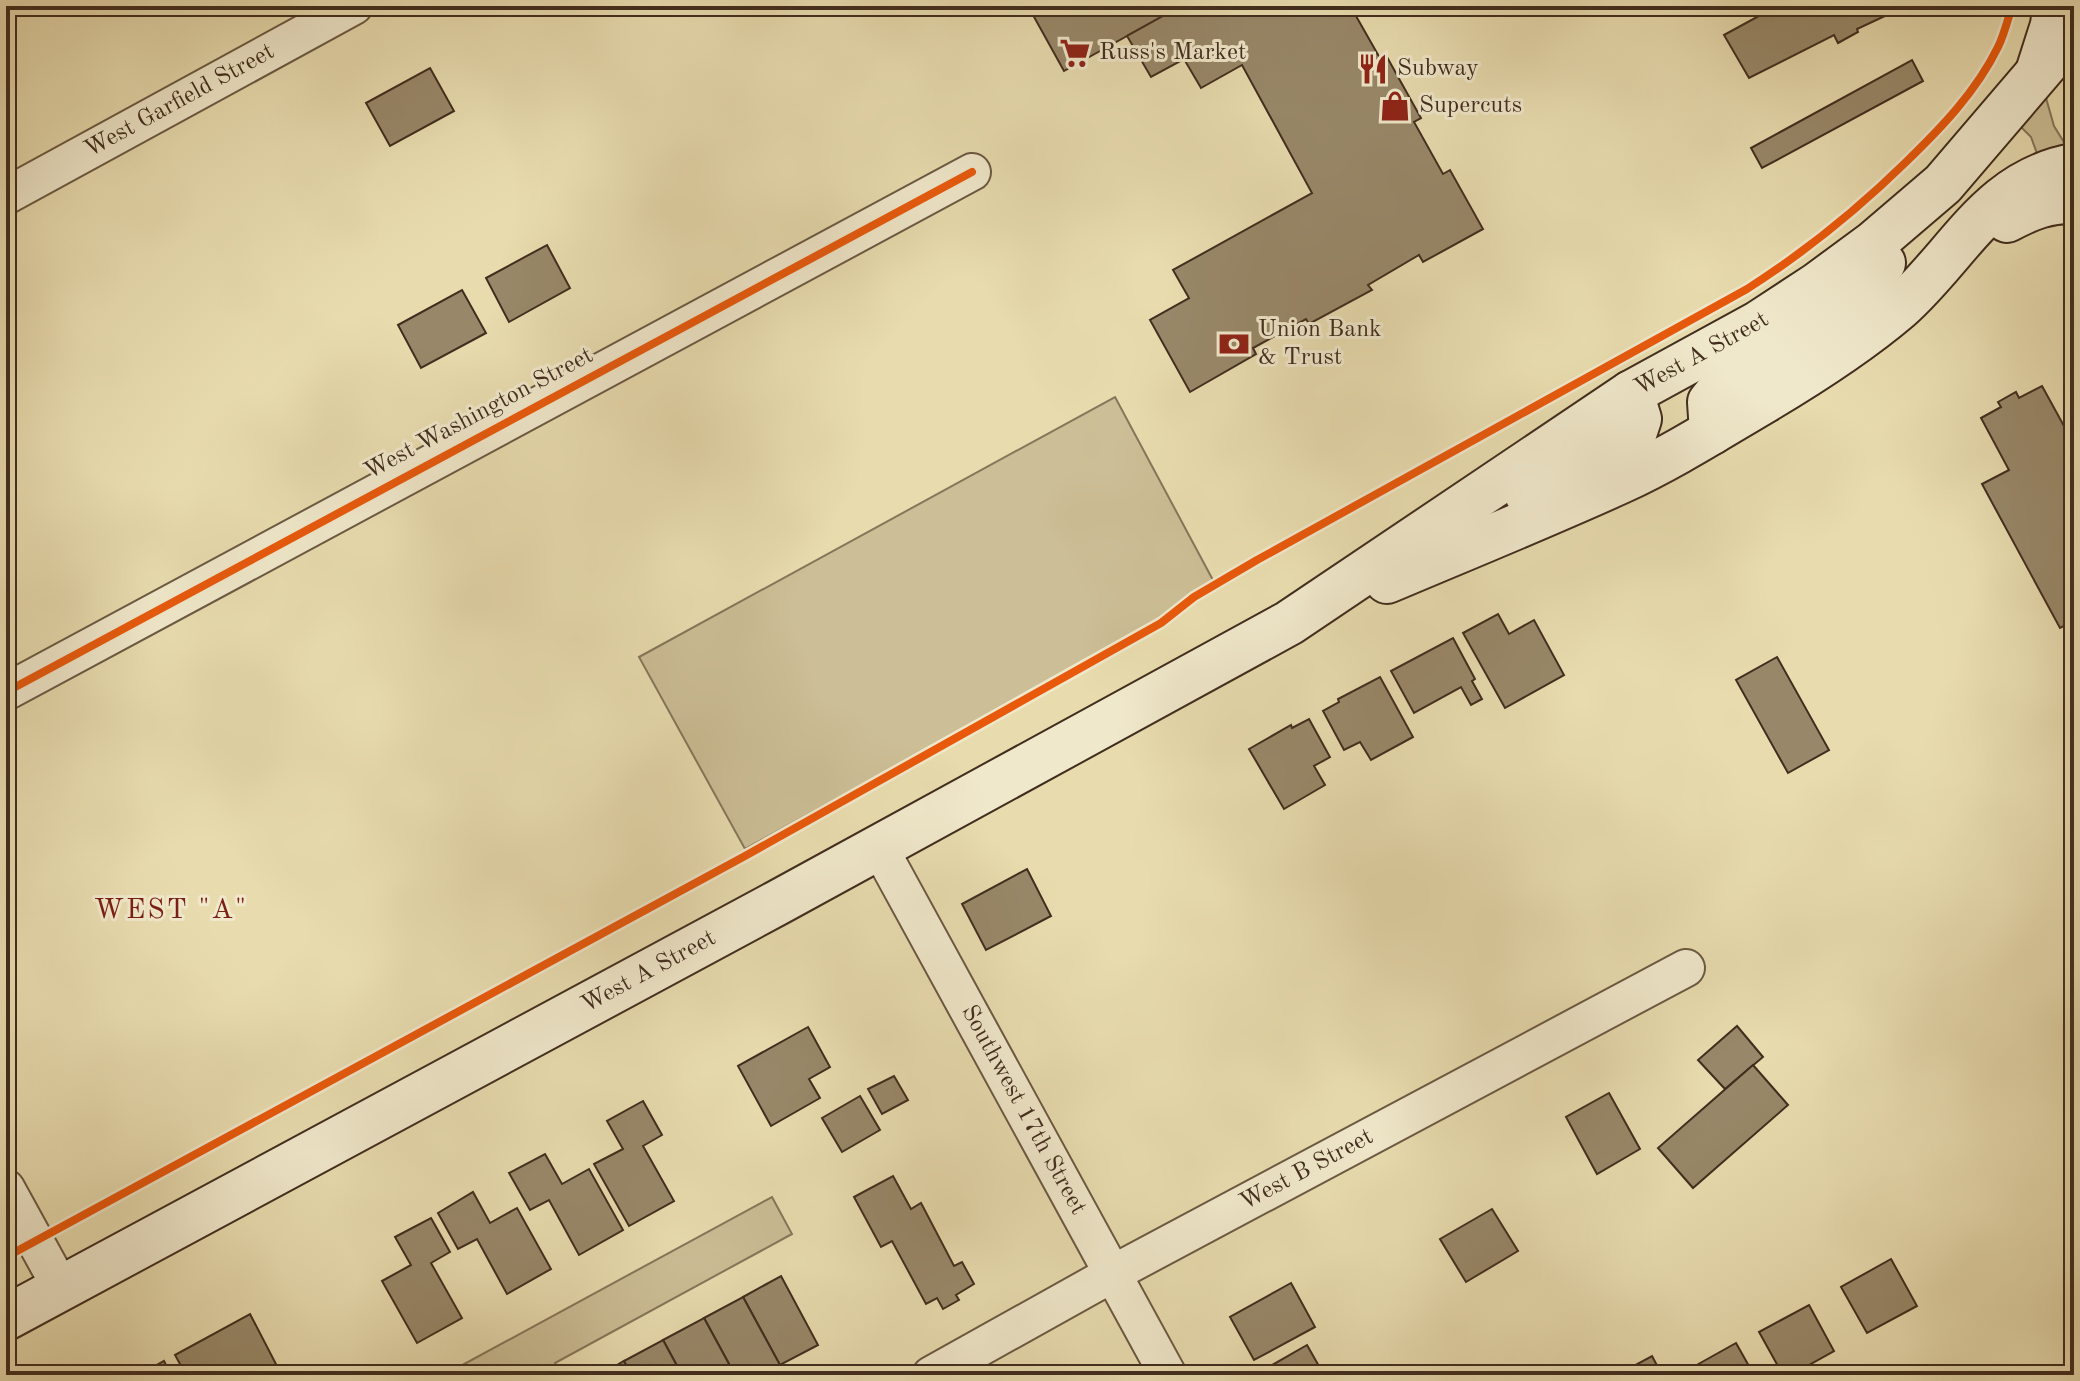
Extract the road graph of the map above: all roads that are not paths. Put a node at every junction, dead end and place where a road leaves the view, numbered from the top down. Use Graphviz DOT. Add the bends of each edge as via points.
graph roads {
  1 [pos="2055,6"];
  2 [pos="351,7"];
  3 [pos="2074,39"];
  4 [pos="2038,72"];
  5 [pos="2074,166"];
  6 [pos="972,172"];
  7 [pos="1943,184"];
  8 [pos="6,196"];
  9 [pos="2074,201"];
  10 [pos="1950,255"];
  11 [pos="1712,432"];
  12 [pos="1289,623"];
  13 [pos="6,692"];
  14 [pos="879,847"];
  15 [pos="1686,968"];
  16 [pos="6,1188"];
  17 [pos="1112,1274"];
  18 [pos="61,1288"];
  19 [pos="6,1318"];
  20 [pos="931,1375"];
  21 [pos="1168,1375"];
  1 -- 4 [label="main road"];
  2 -- 8 [label="street, West Garfield Street"];
  3 -- 4 [label="main road, West A Street"];
  4 -- 7 [label="main road, West A Street"];
  5 -- 10 [label="main road, West A Street" via="2032,179 2002,197"];
  6 -- 13 [label="street, West Washington Street"];
  7 -- 11 [label="main road" via="1881,266 1836,311 1722,386 1710,402"];
  7 -- 12 [label="main road, West A Street" via="1817,285 1631,393 1639,419 1634,434 1619,445"];
  9 -- 10 [label="main road" via="2056,200 2020,212"];
  10 -- 11 [label="main road, West A Street" via="1866,335"];
  11 -- 12 [label="main road, West A Street" via="1624,480"];
  12 -- 14 [label="main road, West A Street"];
  14 -- 17 [label="street, Southwest 17th Street"];
  14 -- 18 [label="main road, West A Street"];
  15 -- 17 [label="street, West B Street"];
  16 -- 18 [label="street"];
  17 -- 20 [label="street, West B Street"];
  17 -- 21 [label="street, Southwest 17th Street"];
  18 -- 19 [label="main road, West A Street"];
}
